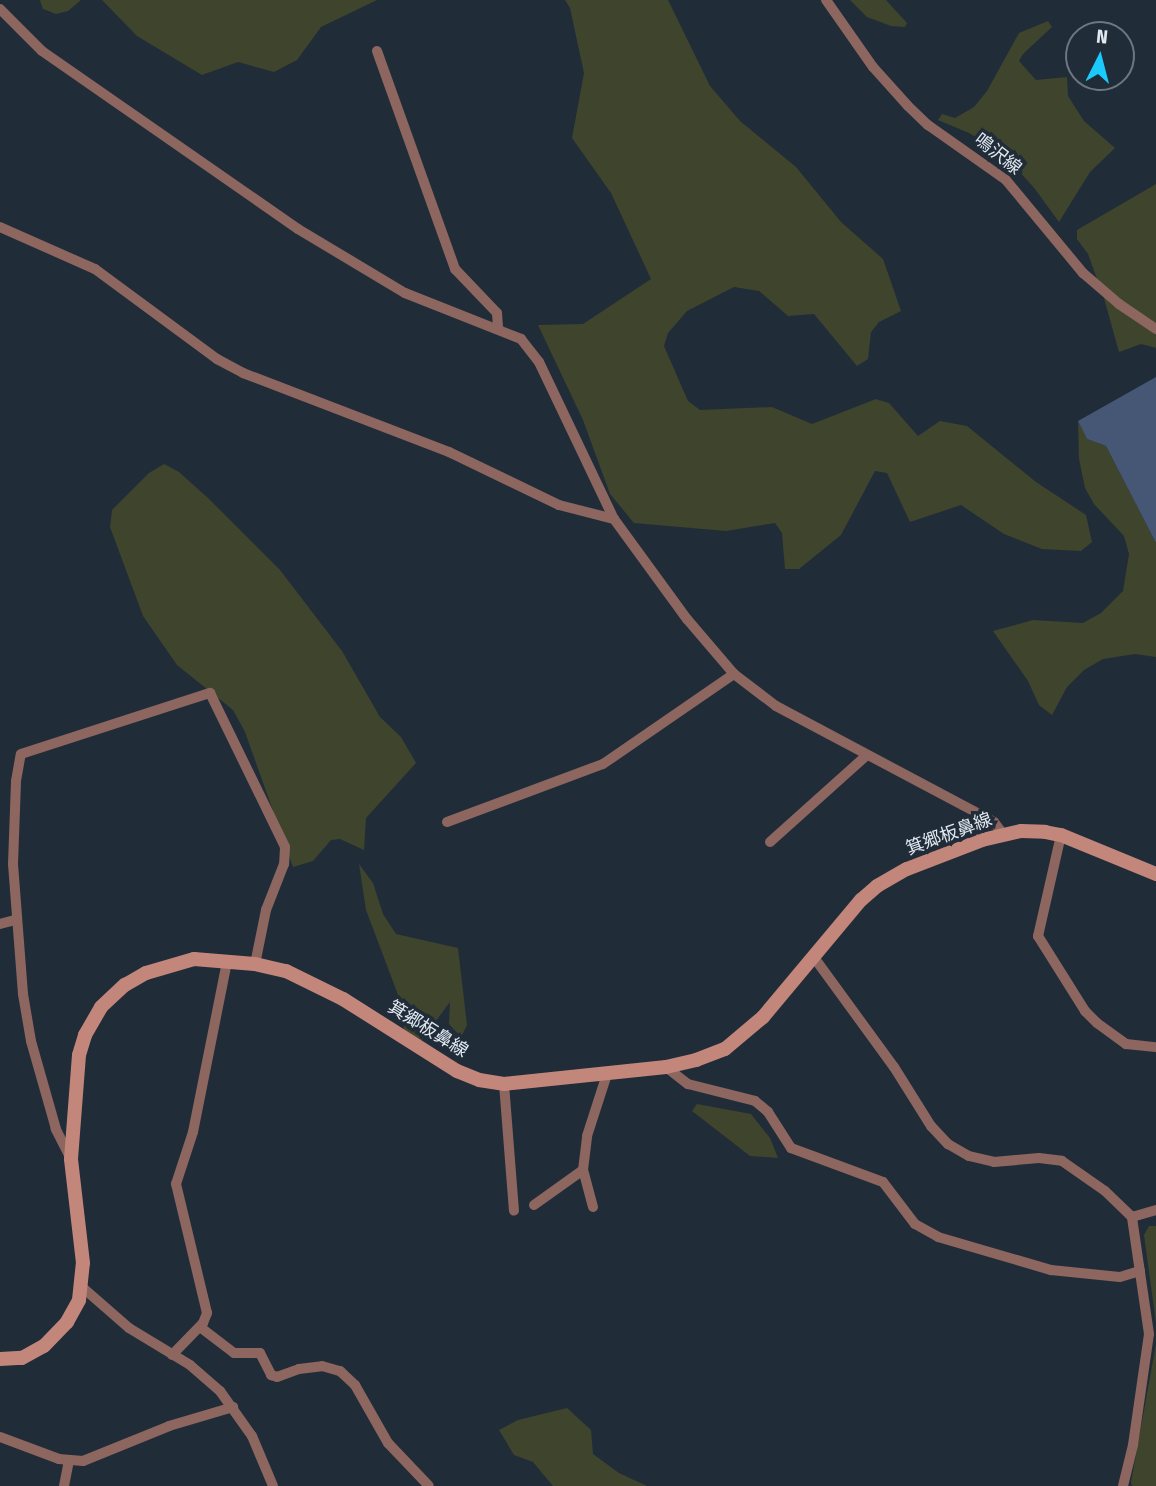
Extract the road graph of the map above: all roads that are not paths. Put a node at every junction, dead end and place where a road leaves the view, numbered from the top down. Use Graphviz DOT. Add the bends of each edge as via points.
graph roads {
  1 [pos="826,0"];
  2 [pos="0,9"];
  3 [pos="377,51"];
  4 [pos="0,227"];
  5 [pos="498,328"];
  6 [pos="1156,329"];
  7 [pos="614,519"];
  8 [pos="734,674"];
  9 [pos="867,755"];
  10 [pos="447,822"];
  11 [pos="1003,834"];
  12 [pos="1061,835"];
  13 [pos="770,842"];
  14 [pos="1156,874"];
  15 [pos="15,920"];
  16 [pos="0,924"];
  17 [pos="813,956"];
  18 [pos="227,962"];
  19 [pos="255,964"];
  20 [pos="1156,1047"];
  21 [pos="666,1067"];
  22 [pos="607,1074"];
  23 [pos="504,1084"];
  24 [pos="71,1159"];
  25 [pos="583,1170"];
  26 [pos="534,1205"];
  27 [pos="593,1207"];
  28 [pos="1156,1210"];
  29 [pos="514,1211"];
  30 [pos="1132,1217"];
  31 [pos="1140,1271"];
  32 [pos="82,1287"];
  33 [pos="200,1327"];
  34 [pos="172,1355"];
  35 [pos="0,1359"];
  36 [pos="233,1407"];
  37 [pos="0,1437"];
  38 [pos="69,1461"];
  39 [pos="64,1486"];
  40 [pos="273,1486"];
  41 [pos="429,1486"];
  42 [pos="1123,1486"];
  1 -- 6 [label="street, 鳴沢線" via="891,89 928,125 1006,180 1083,273"];
  2 -- 5 [label="street" via="42,51 298,229 405,293"];
  3 -- 5 [label="street" via="455,269 497,313"];
  4 -- 7 [label="street" via="95,269 243,373 449,452 559,505"];
  5 -- 7 [label="street" via="532,350"];
  7 -- 8 [label="street"];
  8 -- 9 [label="street" via="776,706"];
  8 -- 10 [label="street" via="603,764"];
  9 -- 11 [label="street" via="994,822"];
  9 -- 13 [label="street"];
  11 -- 12 [label="main road, 箕郷板鼻線"];
  11 -- 17 [label="main road, 箕郷板鼻線" via="886,880 861,900"];
  12 -- 14 [label="main road, 箕郷板鼻線"];
  12 -- 20 [label="street" via="1038,936 1097,1023 1125,1044"];
  15 -- 16 [label="street"];
  15 -- 19 [label="street" via="15,808 21,754 211,693 285,847"];
  15 -- 24 [label="street" via="31,1041 56,1129"];
  17 -- 21 [label="main road, 箕郷板鼻線" via="740,1038 711,1055"];
  17 -- 30 [label="street" via="894,1067 930,1126 948,1144 969,1156 994,1162 1062,1161"];
  18 -- 19 [label="main road, 箕郷板鼻線"];
  18 -- 24 [label="main road, 箕郷板鼻線" via="194,959 160,968 134,979 101,1007 79,1055"];
  18 -- 33 [label="street" via="194,1132 176,1184 207,1313"];
  19 -- 23 [label="main road, 箕郷板鼻線" via="286,971 328,990 457,1071"];
  21 -- 22 [label="main road, 箕郷板鼻線"];
  21 -- 31 [label="street" via="695,1086 755,1101 768,1112 790,1148 883,1182 915,1224 938,1237 1051,1270 1109,1277"];
  22 -- 23 [label="main road, 箕郷板鼻線"];
  22 -- 25 [label="street" via="587,1136"];
  23 -- 29 [label="street"];
  24 -- 32 [label="main road, 箕郷板鼻線"];
  25 -- 26 [label="street"];
  25 -- 27 [label="street"];
  28 -- 30 [label="street"];
  30 -- 31 [label="street"];
  31 -- 42 [label="street" via="1149,1334"];
  32 -- 34 [label="street" via="129,1328"];
  32 -- 35 [label="main road, 箕郷板鼻線" via="67,1322 44,1346 22,1358"];
  33 -- 34 [label="street"];
  33 -- 41 [label="street" via="234,1353 260,1353 276,1377 322,1366 340,1371 355,1385 388,1443"];
  34 -- 36 [label="street" via="190,1365"];
  36 -- 38 [label="street" via="169,1426 94,1458"];
  36 -- 40 [label="street" via="252,1436"];
  37 -- 38 [label="street"];
  38 -- 39 [label="street"];
}
